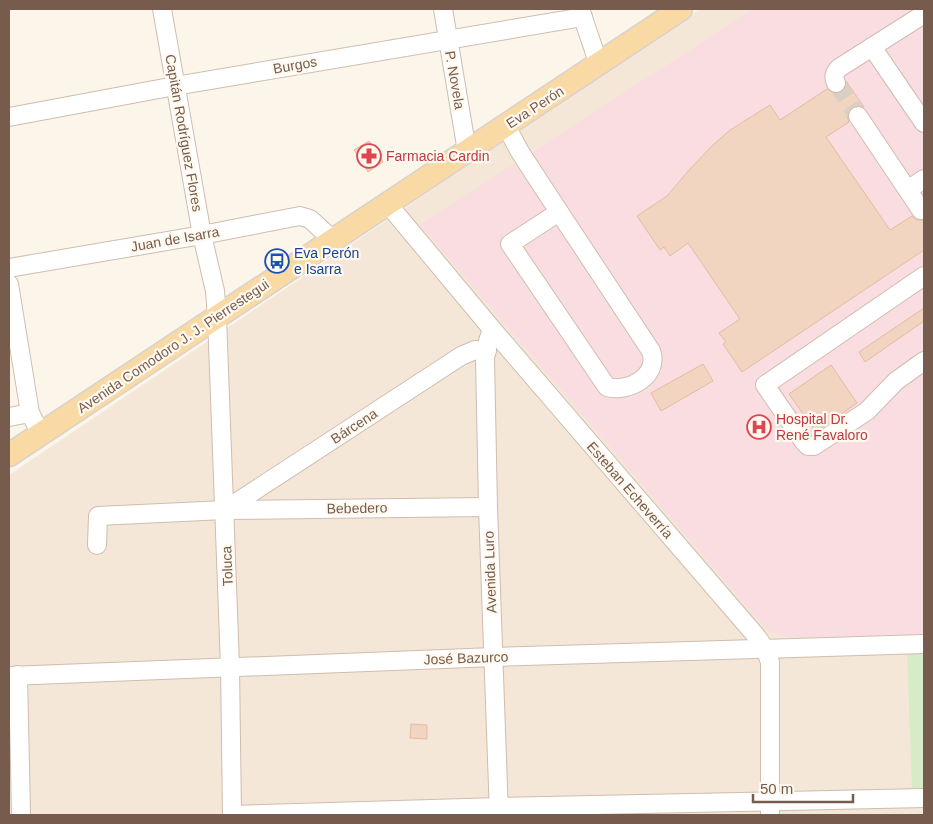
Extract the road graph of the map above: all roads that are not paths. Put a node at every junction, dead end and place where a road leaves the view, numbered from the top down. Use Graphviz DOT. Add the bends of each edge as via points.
graph roads {
  1 [pos="162,9"];
  2 [pos="443,9"];
  3 [pos="681,9"];
  4 [pos="582,13"];
  5 [pos="924,14"];
  6 [pos="448,39"];
  7 [pos="872,47"];
  8 [pos="599,65"];
  9 [pos="836,83"];
  10 [pos="175,86"];
  11 [pos="858,116"];
  12 [pos="9,117"];
  13 [pos="924,123"];
  14 [pos="506,126"];
  15 [pos="468,151"];
  16 [pos="924,180"];
  17 [pos="908,190"];
  18 [pos="387,203"];
  19 [pos="921,210"];
  20 [pos="559,212"];
  21 [pos="202,235"];
  22 [pos="333,240"];
  23 [pos="9,268"];
  24 [pos="924,276"];
  25 [pos="9,284"];
  26 [pos="217,317"];
  27 [pos="492,329"];
  28 [pos="486,351"];
  29 [pos="924,361"];
  30 [pos="30,413"];
  31 [pos="9,417"];
  32 [pos="41,434"];
  33 [pos="9,454"];
  34 [pos="488,507"];
  35 [pos="225,510"];
  36 [pos="97,545"];
  37 [pos="924,644"];
  38 [pos="764,649"];
  39 [pos="494,657"];
  40 [pos="230,666"];
  41 [pos="14,676"];
  42 [pos="924,798"];
  43 [pos="770,808"];
  44 [pos="499,811"];
  45 [pos="21,812"];
  46 [pos="232,815"];
  1 -- 10 [label="street, Capitán Rodríguez Flores"];
  2 -- 6 [label="street, P. Novela"];
  3 -- 8 [label="main road, Eva Perón"];
  4 -- 6 [label="street, Burgos"];
  4 -- 8 [label="street"];
  5 -- 7 [label="street"];
  6 -- 10 [label="street, Burgos"];
  6 -- 15 [label="street, P. Novela"];
  7 -- 9 [label="street" via="839,68 835,72"];
  7 -- 13 [label="street"];
  8 -- 14 [label="main road, Eva Perón"];
  10 -- 12 [label="street, Burgos"];
  10 -- 21 [label="street, Capitán Rodríguez Flores"];
  11 -- 17 [label="street"];
  14 -- 15 [label="main road, Eva Perón"];
  14 -- 20 [label="street"];
  15 -- 18 [label="main road, Eva Perón"];
  16 -- 17 [label="street"];
  17 -- 19 [label="street"];
  18 -- 22 [label="main road, Avenida Comodoro J. J. Pierrestegui"];
  18 -- 27 [label="street, Esteban Echeverría"];
  20 -- 20 [label="street" via="653,357 650,370 627,388 607,387 510,244"];
  21 -- 22 [label="street, Juan de Isarra" via="300,216 310,219"];
  21 -- 23 [label="street, Juan de Isarra"];
  21 -- 26 [label="street, Capitán Rodríguez Flores" via="215,291"];
  22 -- 26 [label="main road, Avenida Comodoro J. J. Pierrestegui"];
  24 -- 29 [label="street" via="765,385 804,442 814,446 867,411 896,381"];
  25 -- 30 [label="street"];
  26 -- 32 [label="main road, Avenida Comodoro J. J. Pierrestegui"];
  26 -- 35 [label="street, Toluca"];
  27 -- 28 [label="street, Avenida Luro"];
  27 -- 38 [label="street, Esteban Echeverría"];
  28 -- 34 [label="street, Avenida Luro"];
  28 -- 35 [label="street, Bárcena" via="475,350 460,356"];
  30 -- 31 [label="street"];
  30 -- 32 [label="street"];
  32 -- 33 [label="main road, Avenida Comodoro J. J. Pierrestegui"];
  34 -- 35 [label="street, Bebedero"];
  34 -- 39 [label="street, Avenida Luro"];
  35 -- 36 [label="street, Bebedero" via="98,516"];
  35 -- 40 [label="street, Toluca"];
  37 -- 38 [label="street, José Bazurco"];
  38 -- 39 [label="street, José Bazurco"];
  38 -- 43 [label="street, Esteban Echeverría" via="770,662"];
  39 -- 40 [label="street, José Bazurco"];
  39 -- 44 [label="street, Avenida Luro"];
  40 -- 41 [label="street, José Bazurco"];
  40 -- 46 [label="street, Toluca"];
  41 -- 45 [label="street"];
  42 -- 43 [label="street"];
  43 -- 44 [label="street"];
  44 -- 46 [label="street"];
}
